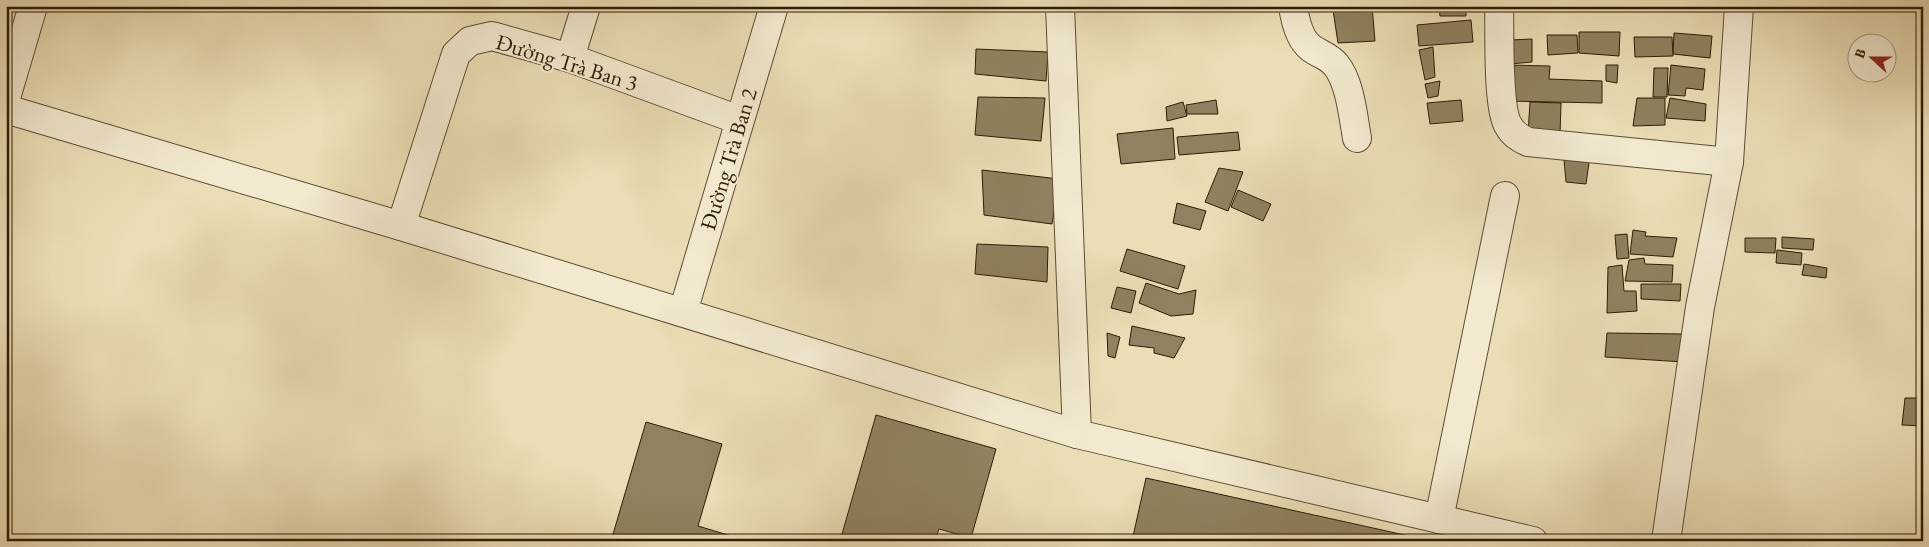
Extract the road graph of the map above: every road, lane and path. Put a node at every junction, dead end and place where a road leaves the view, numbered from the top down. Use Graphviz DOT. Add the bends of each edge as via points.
graph roads {
  1 [pos="33,6"];
  2 [pos="586,6"];
  3 [pos="774,6"];
  4 [pos="1060,6"];
  5 [pos="1293,6"];
  6 [pos="1499,6"];
  7 [pos="1739,6"];
  8 [pos="570,58"];
  9 [pos="6,98"];
  10 [pos="6,109"];
  11 [pos="739,120"];
  12 [pos="1357,138"];
  13 [pos="1729,162"];
  14 [pos="1505,196"];
  15 [pos="401,226"];
  16 [pos="682,312"];
  17 [pos="1077,434"];
  18 [pos="1439,519"];
  19 [pos="1533,541"];
  20 [pos="1666,541"];
  1 -- 9 [label="street"];
  2 -- 8 [label="street"];
  3 -- 11 [label="street, Đường Trà Ban 2"];
  4 -- 17 [label="street"];
  5 -- 12 [label="street" via="1301,35 1309,47 1330,58 1345,80"];
  6 -- 13 [label="street" via="1502,105 1507,124 1516,136 1528,142"];
  7 -- 13 [label="street"];
  8 -- 11 [label="street, Đường Trà Ban 3"];
  8 -- 15 [label="street, Đường Trà Ban 3" via="492,36 470,41 456,54"];
  10 -- 15 [label="street"];
  11 -- 16 [label="street, Đường Trà Ban 2"];
  13 -- 20 [label="street" via="1700,307"];
  14 -- 18 [label="street"];
  15 -- 16 [label="street"];
  16 -- 17 [label="street"];
  17 -- 18 [label="street"];
  18 -- 19 [label="street"];
}
